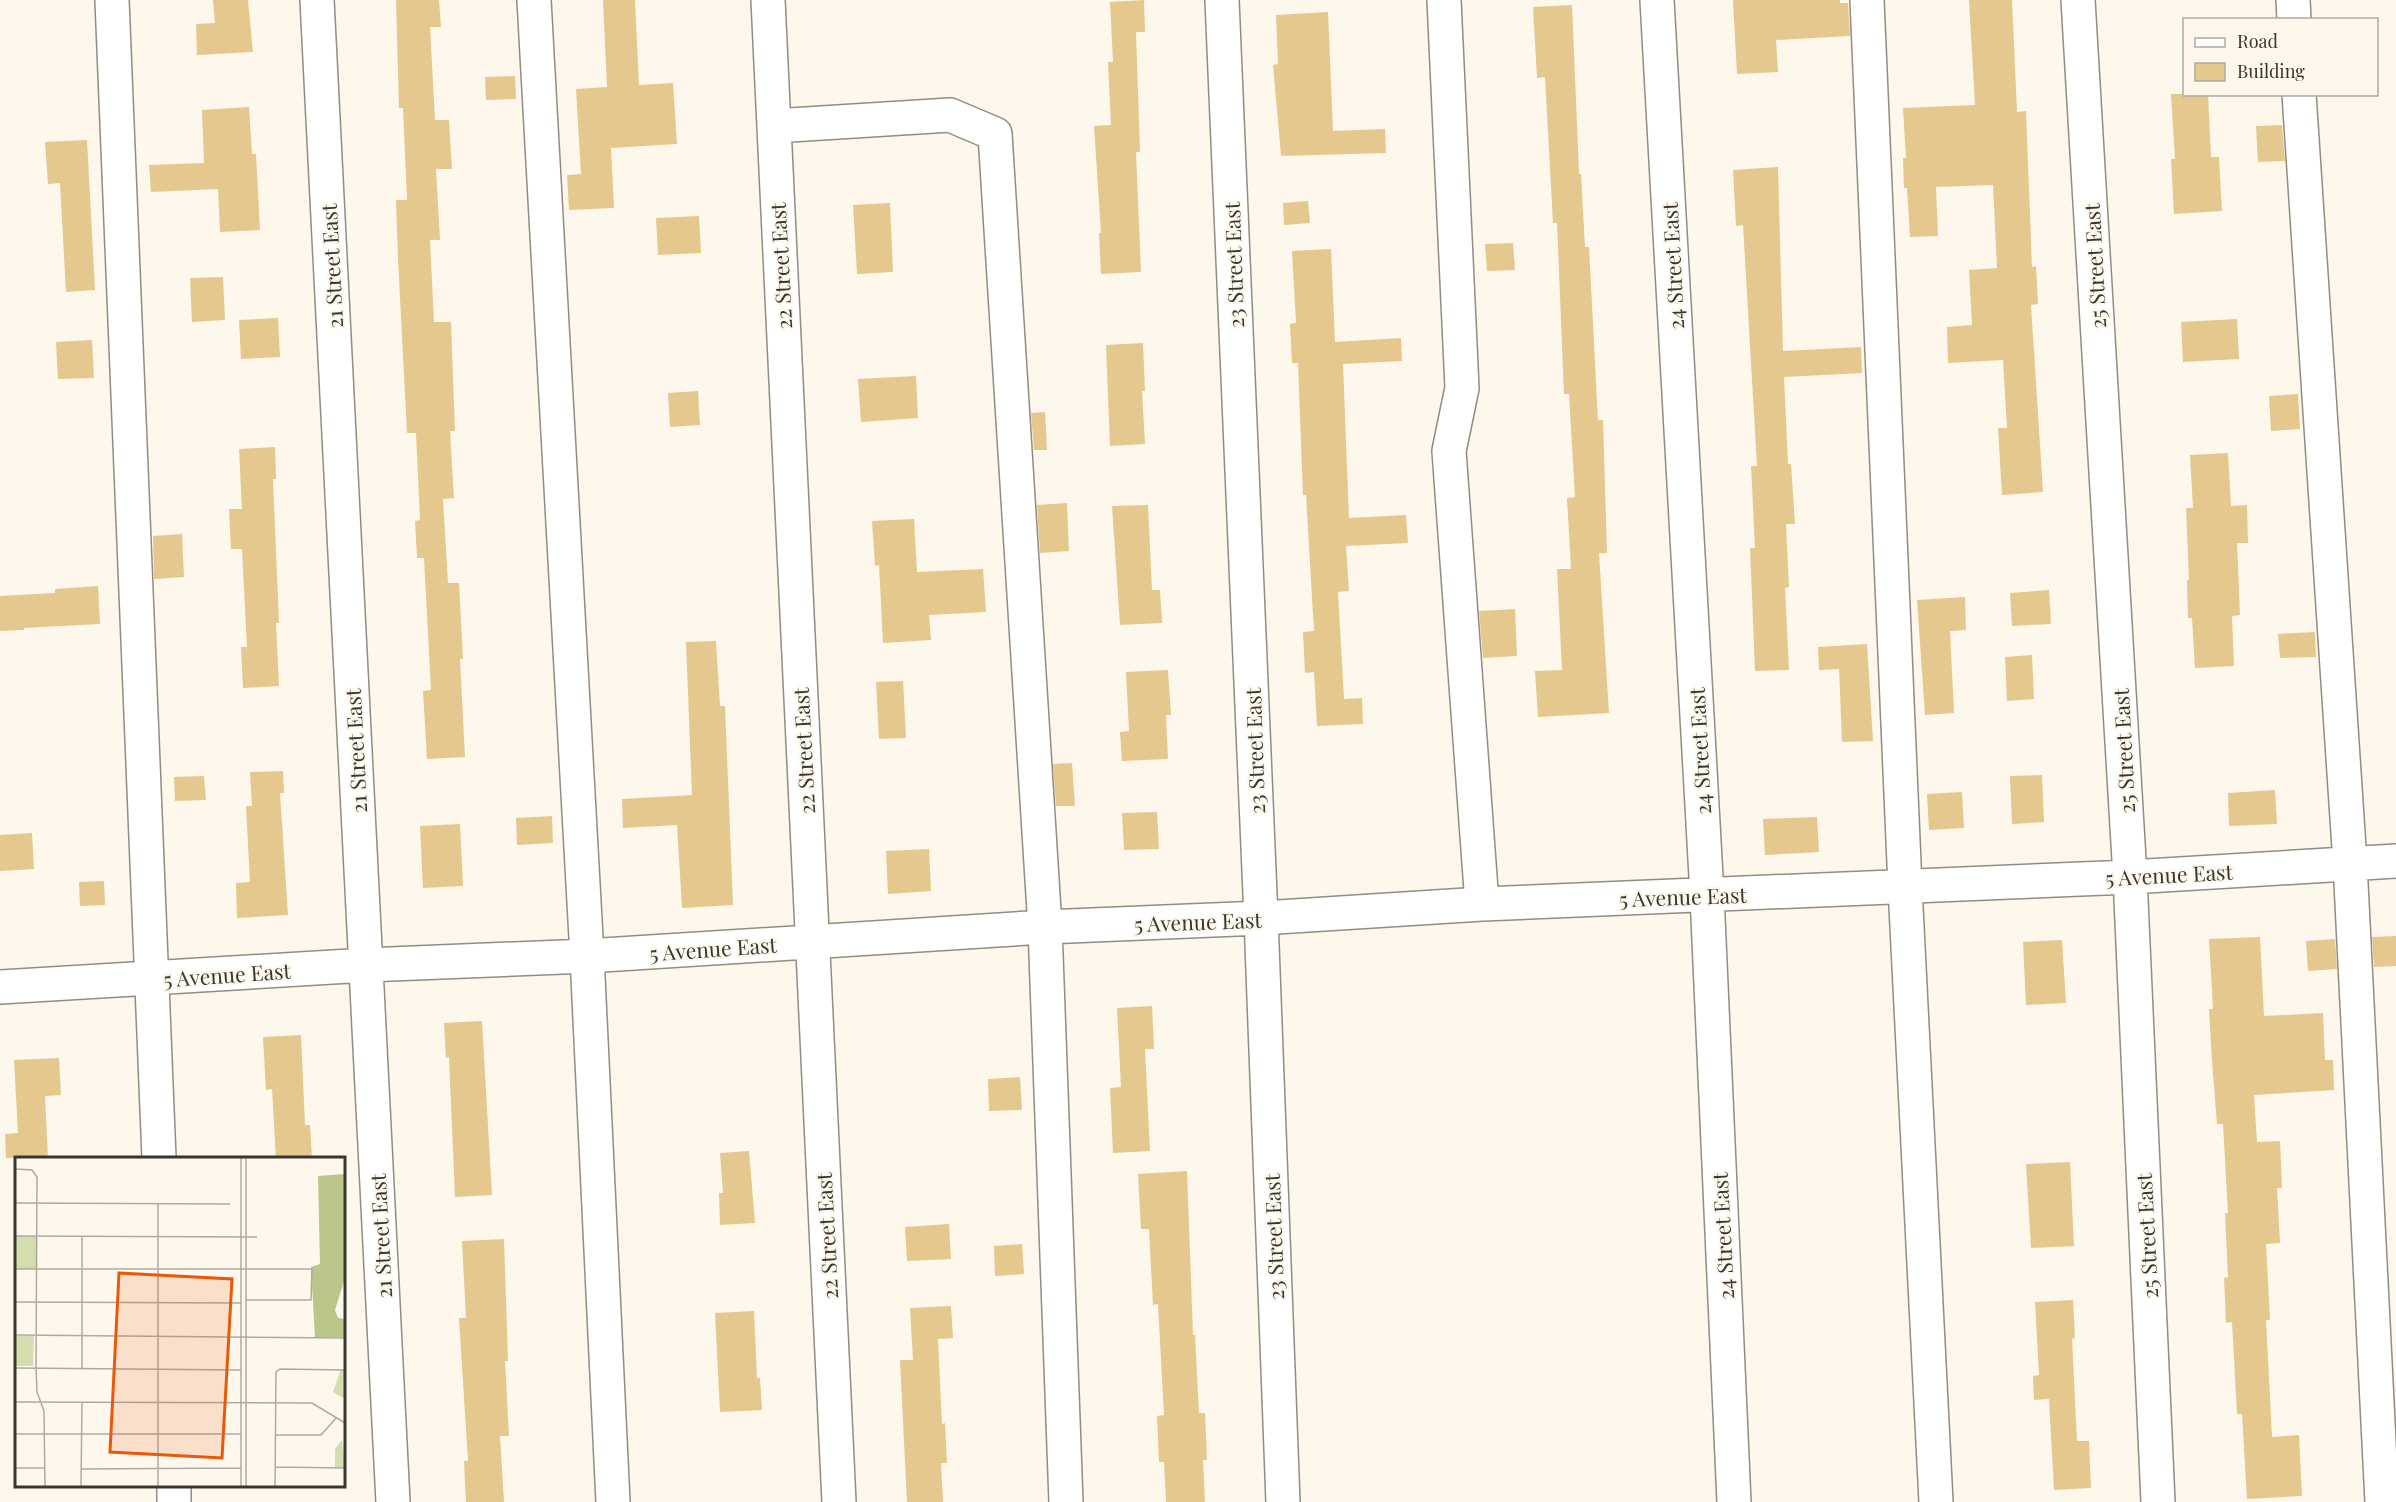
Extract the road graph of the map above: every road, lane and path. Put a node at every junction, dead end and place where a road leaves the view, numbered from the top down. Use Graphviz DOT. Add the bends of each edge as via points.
graph roads {
  1 [pos="112,0"];
  2 [pos="317,0"];
  3 [pos="534,0"];
  4 [pos="768,0"];
  5 [pos="1222,0"];
  6 [pos="1444,0"];
  7 [pos="1658,0"];
  8 [pos="1867,0"];
  9 [pos="2078,0"];
  10 [pos="2293,0"];
  11 [pos="2294,18"];
  12 [pos="2299,96"];
  13 [pos="774,126"];
  14 [pos="2396,861"];
  15 [pos="2350,863"];
  16 [pos="2130,877"];
  17 [pos="1905,887"];
  18 [pos="1707,895"];
  19 [pos="1482,904"];
  20 [pos="1262,918"];
  21 [pos="1045,927"];
  22 [pos="812,942"];
  23 [pos="587,956"];
  24 [pos="366,966"];
  25 [pos="152,979"];
  26 [pos="0,987"];
  27 [pos="159,1157"];
  28 [pos="393,1502"];
  29 [pos="613,1502"];
  30 [pos="839,1502"];
  31 [pos="1066,1502"];
  32 [pos="1283,1502"];
  33 [pos="1734,1502"];
  34 [pos="1936,1502"];
  35 [pos="2158,1502"];
  36 [pos="2382,1502"];
  1 -- 25 [label="street"];
  2 -- 24 [label="street, 21 Street East"];
  3 -- 23 [label="street"];
  4 -- 13 [label="street, 22 Street East"];
  5 -- 20 [label="street, 23 Street East"];
  6 -- 19 [label="street" via="1462,388 1449,451"];
  7 -- 18 [label="street, 24 Street East"];
  8 -- 17 [label="street"];
  9 -- 16 [label="street, 25 Street East"];
  10 -- 11 [label="street"];
  12 -- 15 [label="street"];
  13 -- 21 [label="street" via="950,115 995,134"];
  13 -- 22 [label="street, 22 Street East"];
  14 -- 15 [label="street, 5 Avenue East"];
  15 -- 16 [label="street, 5 Avenue East"];
  15 -- 36 [label="street"];
  16 -- 17 [label="street, 5 Avenue East"];
  16 -- 35 [label="street, 25 Street East"];
  17 -- 18 [label="street, 5 Avenue East"];
  17 -- 34 [label="street"];
  18 -- 19 [label="street, 5 Avenue East"];
  18 -- 33 [label="street, 24 Street East"];
  19 -- 20 [label="street, 5 Avenue East"];
  20 -- 21 [label="street, 5 Avenue East"];
  20 -- 32 [label="street, 23 Street East"];
  21 -- 22 [label="street, 5 Avenue East"];
  21 -- 31 [label="street"];
  22 -- 23 [label="street, 5 Avenue East"];
  22 -- 30 [label="street, 22 Street East"];
  23 -- 24 [label="street, 5 Avenue East"];
  23 -- 29 [label="street"];
  24 -- 25 [label="street, 5 Avenue East"];
  24 -- 28 [label="street, 21 Street East"];
  25 -- 26 [label="street, 5 Avenue East"];
  25 -- 27 [label="street"];
}
